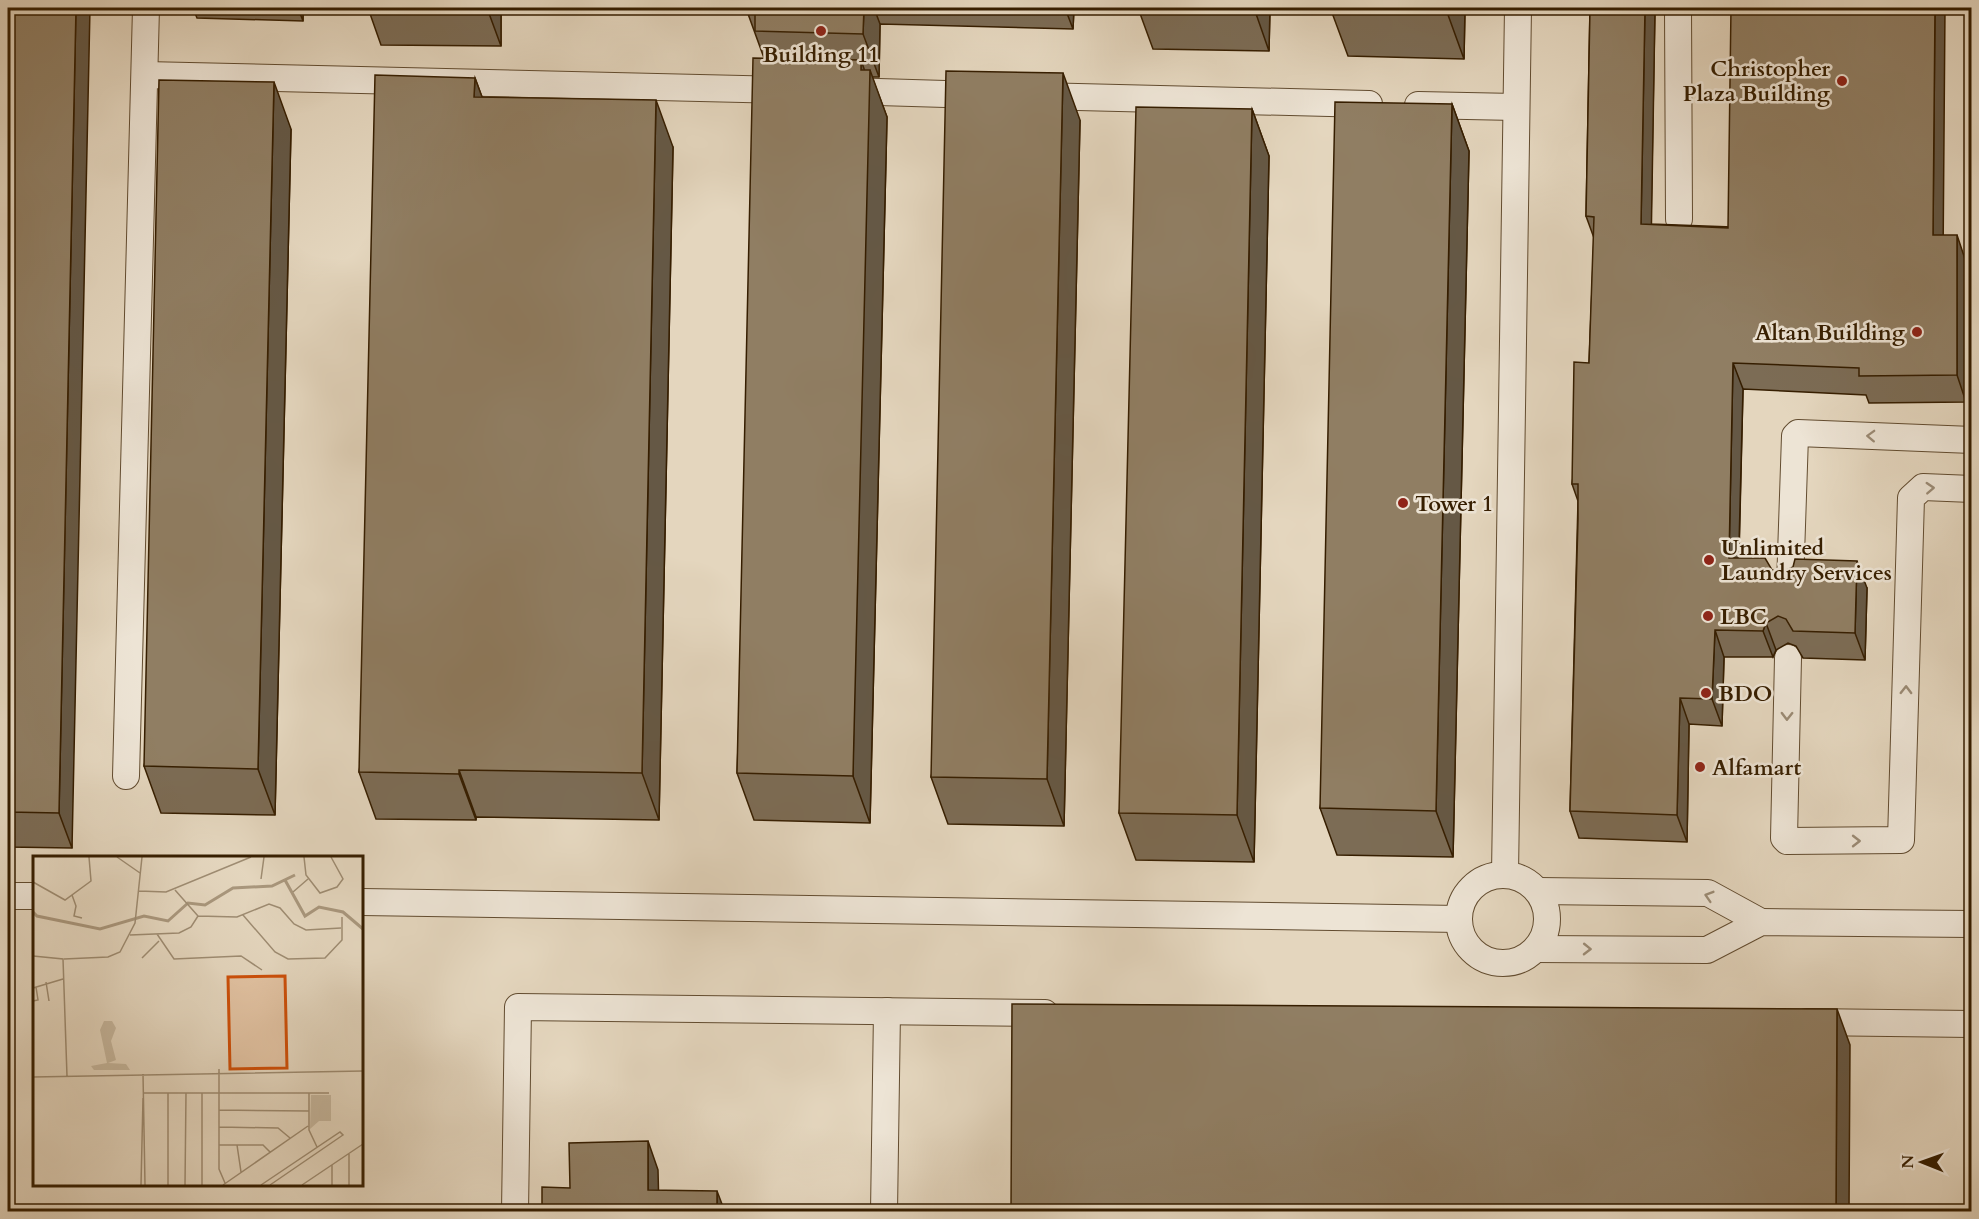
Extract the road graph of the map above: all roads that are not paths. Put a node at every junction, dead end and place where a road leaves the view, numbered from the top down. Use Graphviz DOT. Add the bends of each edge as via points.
graph roads {
  1 [pos="146,8"];
  2 [pos="1518,8"];
  3 [pos="1678,8"];
  4 [pos="145,75"];
  5 [pos="1516,107"];
  6 [pos="1679,219"];
  7 [pos="1971,440"];
  8 [pos="1971,489"];
  9 [pos="1790,585"];
  10 [pos="1788,658"];
  11 [pos="126,776"];
  12 [pos="1504,874"];
  13 [pos="1538,891"];
  14 [pos="8,896"];
  15 [pos="33,896"];
  16 [pos="363,902"];
  17 [pos="1459,919"];
  18 [pos="1761,922"];
  19 [pos="1971,924"];
  20 [pos="1536,949"];
  21 [pos="887,1011"];
  22 [pos="1065,1013"];
  23 [pos="1781,1022"];
  24 [pos="1971,1024"];
  25 [pos="515,1212"];
  26 [pos="884,1212"];
  1 -- 4 [label="lane"];
  2 -- 5 [label="lane"];
  3 -- 6 [label="lane"];
  4 -- 5 [label="lane"];
  4 -- 11 [label="lane"];
  5 -- 12 [label="lane"];
  7 -- 9 [label="lane, one-way" via="1798,433"];
  10 -- 8 [label="lane, one-way" via="1784,838 1901,840 1911,498 1923,486"];
  12 -- 13 [label="lane" via="1523,879"];
  12 -- 17 [label="lane" via="1472,887"];
  18 -- 13 [label="lane, one-way" via="1708,893"];
  13 -- 20 [label="lane" via="1547,910 1546,930"];
  14 -- 15 [label="lane"];
  16 -- 17 [label="lane"];
  17 -- 20 [label="lane" via="1463,936 1473,951 1487,960 1505,963 1522,959"];
  18 -- 19 [label="lane"];
  20 -- 18 [label="lane, one-way" via="1707,950"];
  21 -- 22 [label="lane"];
  21 -- 25 [label="lane" via="518,1007"];
  21 -- 26 [label="lane"];
  23 -- 24 [label="lane"];
}
